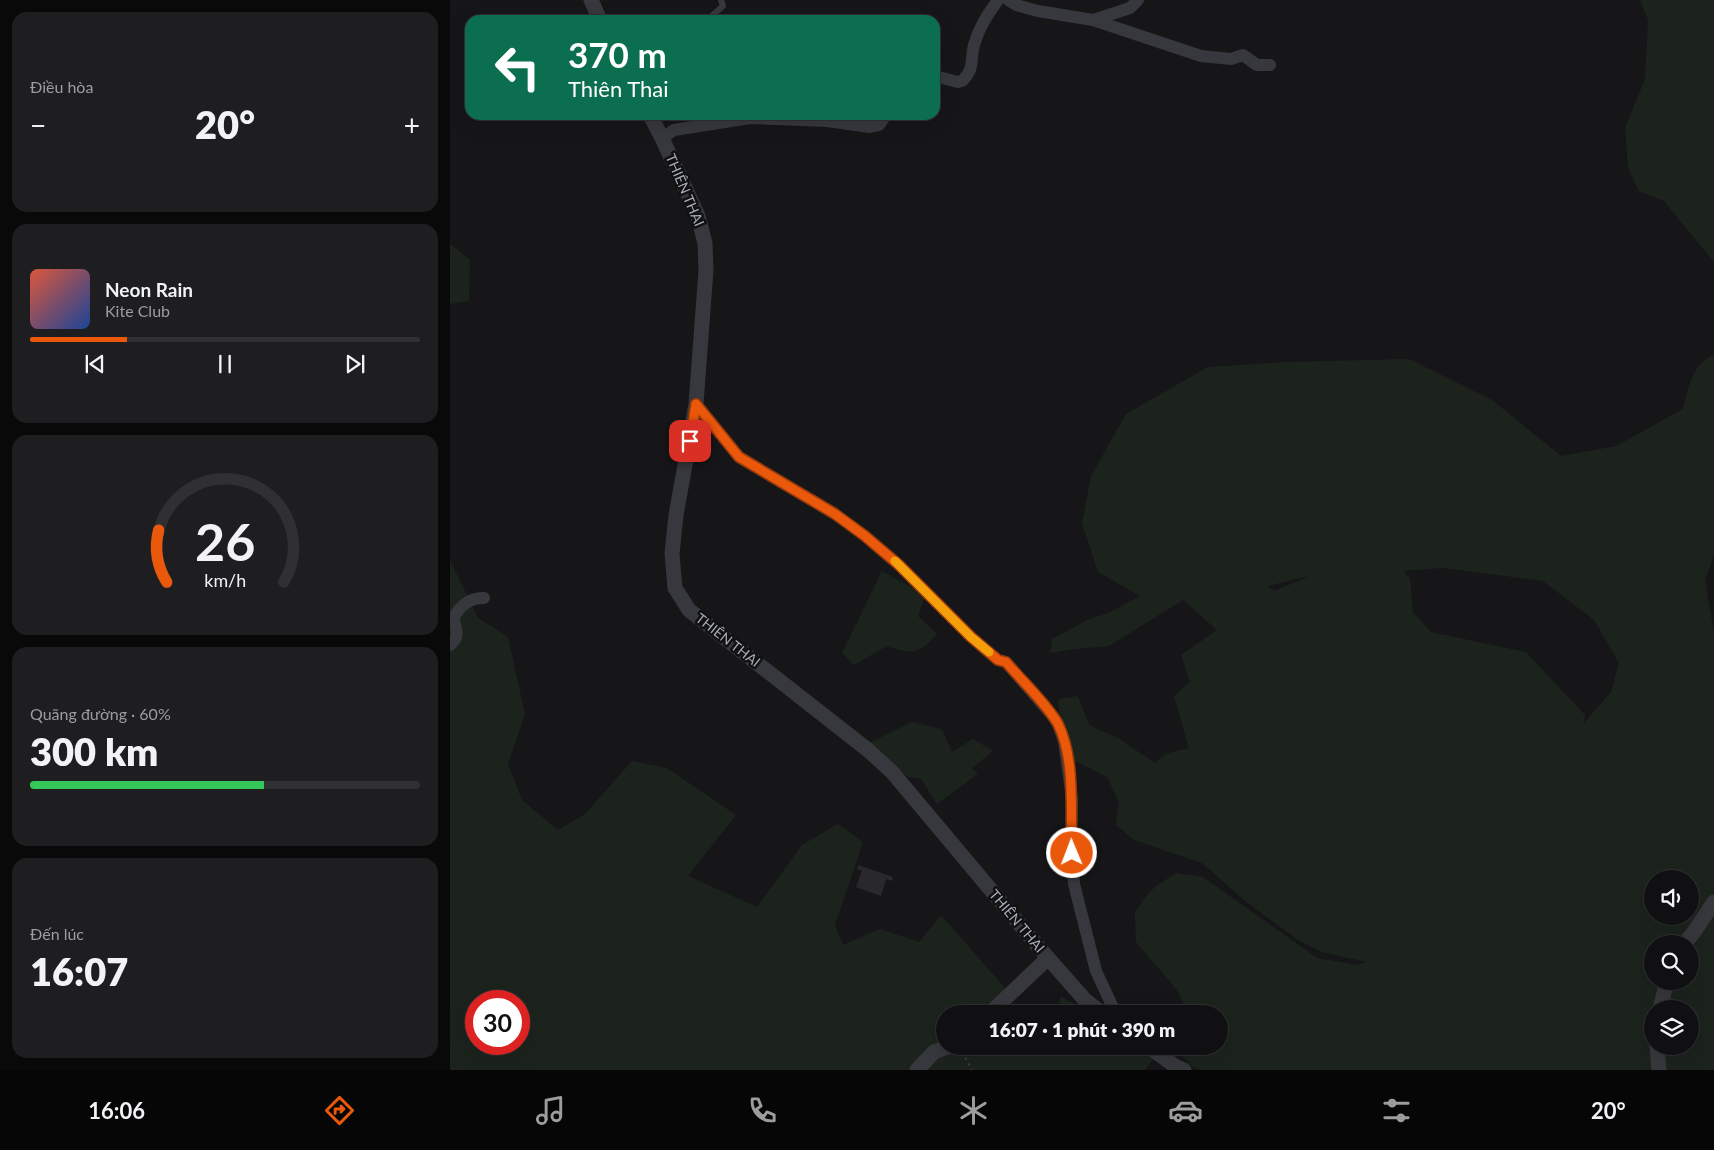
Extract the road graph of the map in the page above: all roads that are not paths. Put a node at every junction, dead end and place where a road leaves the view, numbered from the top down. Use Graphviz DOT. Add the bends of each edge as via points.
graph roads {
  1 [pos="592,0"];
  2 [pos="721,0"];
  3 [pos="998,0"];
  4 [pos="1008,0"];
  5 [pos="1138,0"];
  6 [pos="598,15"];
  7 [pos="713,15"];
  8 [pos="1093,20"];
  9 [pos="1270,66"];
  10 [pos="940,77"];
  11 [pos="653,120"];
  12 [pos="737,120"];
  13 [pos="839,120"];
  14 [pos="882,120"];
  15 [pos="662,138"];
  16 [pos="696,404"];
  17 [pos="484,598"];
  18 [pos="450,645"];
  19 [pos="1714,902"];
  20 [pos="1692,935"];
  21 [pos="1048,958"];
  22 [pos="998,1005"];
  23 [pos="1091,1005"];
  24 [pos="1112,1005"];
  25 [pos="936,1051"];
  26 [pos="1160,1055"];
  27 [pos="1658,1055"];
  28 [pos="916,1070"];
  29 [pos="1184,1070"];
  30 [pos="1659,1070"];
  1 -- 6 [label="street"];
  2 -- 7 [label="lane" via="723,6"];
  3 -- 10 [label="street" via="983,21 966,77 962,82"];
  4 -- 8 [label="street" via="1038,12"];
  5 -- 8 [label="street" via="1130,8"];
  8 -- 9 [label="street" via="1201,56 1231,60 1243,55 1257,65"];
  11 -- 15 [label="street, THIÊN THAI"];
  12 -- 15 [label="street" via="674,130"];
  13 -- 14 [label="street" via="870,127 879,125"];
  15 -- 16 [label="street, THIÊN THAI" via="698,216 705,243 706,270"];
  16 -- 21 [label="street, THIÊN THAI" via="676,515 672,554 675,588 689,610 892,772"];
  16 -- 24 [label="street" via="739,457 835,514 899,565 971,637 998,660 1006,662 1058,724 1064,741 1072,799 1074,884 1096,971"];
  17 -- 18 [label="street" via="473,598 461,606 454,619 457,638"];
  19 -- 20 [label="street"];
  21 -- 22 [label="street"];
  21 -- 23 [label="street, THIÊN THAI"];
  25 -- 28 [label="street"];
  26 -- 29 [label="street"];
  27 -- 30 [label="street"];
}
